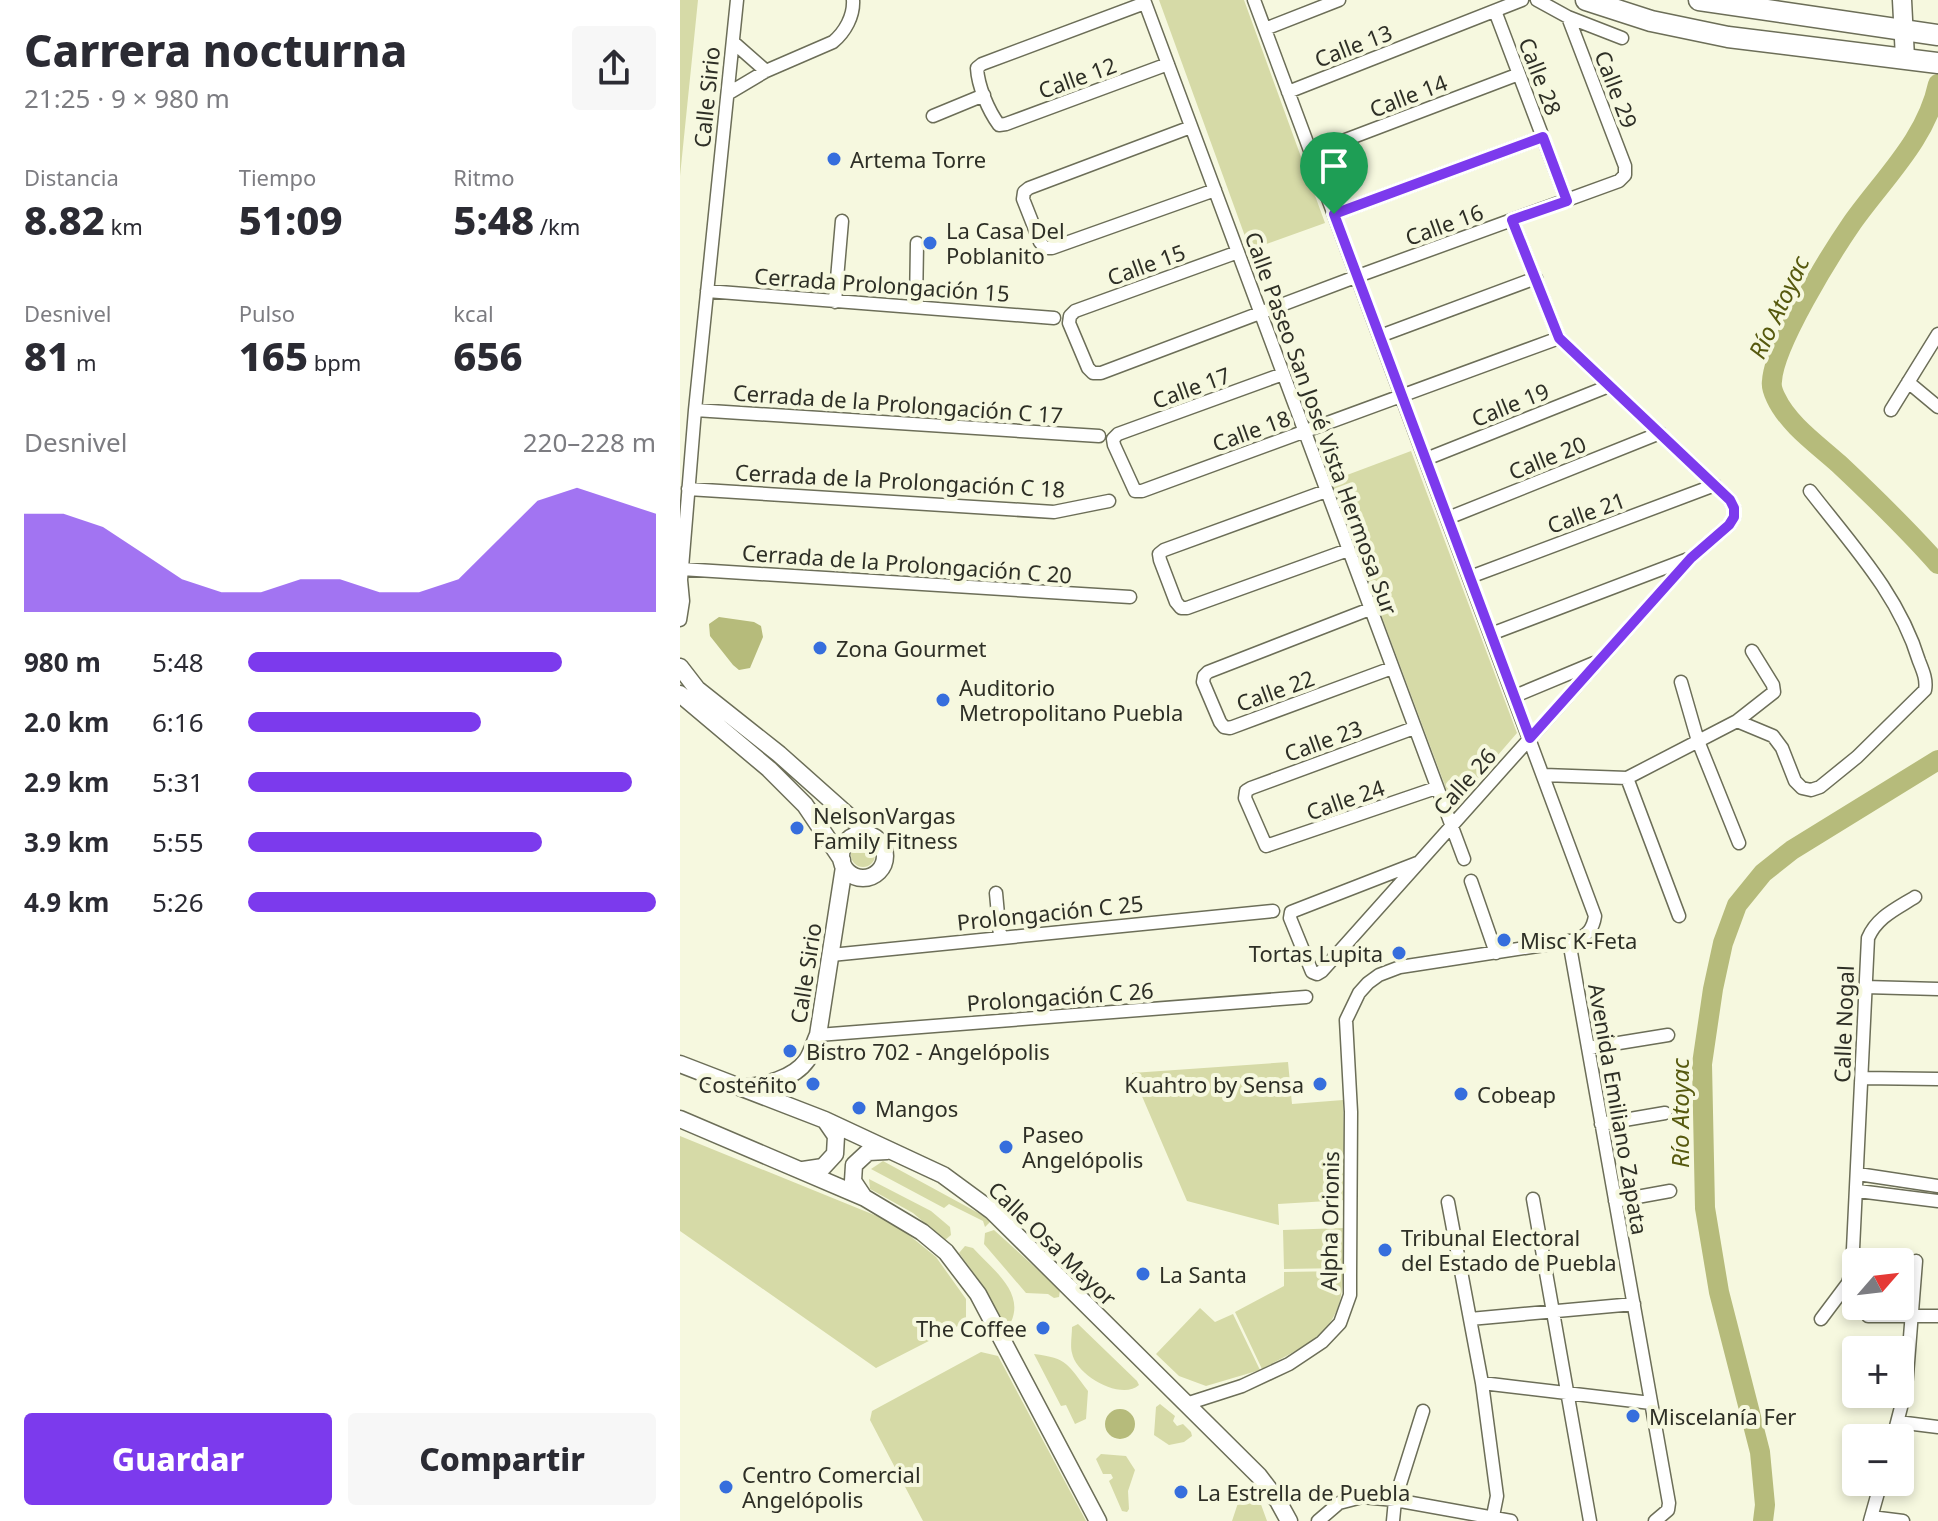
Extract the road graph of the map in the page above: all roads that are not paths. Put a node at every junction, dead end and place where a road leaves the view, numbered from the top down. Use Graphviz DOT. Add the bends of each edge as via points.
graph roads {
  1 [pos="737,0"];
  2 [pos="853,0"];
  3 [pos="1254,0"];
  4 [pos="1339,0"];
  5 [pos="1522,0"];
  6 [pos="1537,0"];
  7 [pos="1586,0"];
  8 [pos="1699,0"];
  9 [pos="1902,0"];
  10 [pos="1145,2"];
  11 [pos="1495,11"];
  12 [pos="1568,17"];
  13 [pos="1265,29"];
  14 [pos="1922,32"];
  15 [pos="1622,38"];
  16 [pos="733,42"];
  17 [pos="1922,60"];
  18 [pos="1168,64"];
  19 [pos="766,71"];
  20 [pos="1519,74"];
  21 [pos="1288,92"];
  22 [pos="729,93"];
  23 [pos="984,95"];
  24 [pos="933,116"];
  25 [pos="1191,127"];
  26 [pos="1543,137"];
  27 [pos="1311,153"];
  28 [pos="1625,175"];
  29 [pos="1215,190"];
  30 [pos="1567,201"];
  31 [pos="1334,214"];
  32 [pos="1512,220"];
  33 [pos="842,221"];
  34 [pos="917,243"];
  35 [pos="1238,252"];
  36 [pos="1358,276"];
  37 [pos="1536,278"];
  38 [pos="707,291"];
  39 [pos="835,302"];
  40 [pos="916,307"];
  41 [pos="1260,312"];
  42 [pos="1054,318"];
  43 [pos="1938,334"];
  44 [pos="1380,336"];
  45 [pos="1559,338"];
  46 [pos="1093,373"];
  47 [pos="1283,374"];
  48 [pos="1908,382"];
  49 [pos="1609,386"];
  50 [pos="1402,396"];
  51 [pos="1938,407"];
  52 [pos="695,410"];
  53 [pos="1891,410"];
  54 [pos="1304,432"];
  55 [pos="1660,433"];
  56 [pos="1099,436"];
  57 [pos="1426,459"];
  58 [pos="1715,485"];
  59 [pos="688,489"];
  60 [pos="1135,491"];
  61 [pos="1326,491"];
  62 [pos="1810,491"];
  63 [pos="1109,501"];
  64 [pos="1448,518"];
  65 [pos="1348,550"];
  66 [pos="1691,558"];
  67 [pos="681,576"];
  68 [pos="1470,577"];
  69 [pos="1130,597"];
  70 [pos="1370,609"];
  71 [pos="680,620"];
  72 [pos="1491,634"];
  73 [pos="1752,651"];
  74 [pos="1597,662"];
  75 [pos="680,667"];
  76 [pos="1392,668"];
  77 [pos="1681,682"];
  78 [pos="680,694"];
  79 [pos="1515,696"];
  80 [pos="1737,721"];
  81 [pos="1414,728"];
  82 [pos="1530,738"];
  83 [pos="1698,741"];
  84 [pos="779,754"];
  85 [pos="769,769"];
  86 [pos="1544,775"];
  87 [pos="1627,778"];
  88 [pos="1436,788"];
  89 [pos="1451,827"];
  90 [pos="870,835"];
  91 [pos="1739,843"];
  92 [pos="1266,846"];
  93 [pos="1464,859"];
  94 [pos="843,863"];
  95 [pos="1417,863"];
  96 [pos="1471,881"];
  97 [pos="996,893"];
  98 [pos="1915,897"];
  99 [pos="1273,911"];
  100 [pos="1679,916"];
  101 [pos="1000,936"];
  102 [pos="1569,941"];
  103 [pos="1496,953"];
  104 [pos="831,955"];
  105 [pos="1865,987"];
  106 [pos="1938,989"];
  107 [pos="1306,997"];
  108 [pos="818,1035"];
  109 [pos="1668,1035"];
  110 [pos="1588,1048"];
  111 [pos="680,1064"];
  112 [pos="1862,1078"];
  113 [pos="1938,1079"];
  114 [pos="741,1089"];
  115 [pos="1665,1113"];
  116 [pos="680,1119"];
  117 [pos="825,1120"];
  118 [pos="1601,1124"];
  119 [pos="892,1151"];
  120 [pos="802,1170"];
  121 [pos="1858,1174"];
  122 [pos="1938,1186"];
  123 [pos="1670,1191"];
  124 [pos="1858,1191"];
  125 [pos="865,1198"];
  126 [pos="1533,1199"];
  127 [pos="1615,1201"];
  128 [pos="1938,1201"];
  129 [pos="1448,1202"];
  130 [pos="1916,1261"];
  131 [pos="1914,1288"];
  132 [pos="1634,1304"];
  133 [pos="1554,1312"];
  134 [pos="1914,1316"];
  135 [pos="1938,1316"];
  136 [pos="1470,1319"];
  137 [pos="1821,1319"];
  138 [pos="1912,1320"];
  139 [pos="1482,1383"];
  140 [pos="1569,1395"];
  141 [pos="1651,1403"];
  142 [pos="1186,1404"];
  143 [pos="1423,1411"];
  144 [pos="1898,1422"];
  145 [pos="1938,1427"];
  146 [pos="1877,1496"];
  147 [pos="1395,1500"];
  148 [pos="1493,1519"];
  149 [pos="1871,1519"];
  150 [pos="1098,1521"];
  151 [pos="1289,1521"];
  152 [pos="1318,1521"];
  153 [pos="1393,1521"];
  154 [pos="1511,1521"];
  155 [pos="1590,1521"];
  156 [pos="1655,1521"];
  157 [pos="1903,1521"];
  1 -- 16 [label="street, Calle Sirio"];
  2 -- 19 [label="street" via="852,14 833,42"];
  3 -- 13 [label="street"];
  4 -- 13 [label="street"];
  5 -- 11 [label="street, Calle 13"];
  6 -- 12 [label="street"];
  7 -- 17 [label="main road" via="1728,37"];
  8 -- 14 [label="main road"];
  9 -- 14 [label="main road"];
  10 -- 18 [label="street, Calle Paseo San José Vista Hermosa Sur"];
  10 -- 23 [label="street" via="982,64 977,68"];
  11 -- 20 [label="street, Calle 28"];
  11 -- 21 [label="street, Calle 13"];
  12 -- 15 [label="street"];
  12 -- 28 [label="street, Calle 29"];
  13 -- 21 [label="street"];
  14 -- 17 [label="main road"];
  16 -- 19 [label="street"];
  16 -- 22 [label="street, Calle Sirio"];
  18 -- 23 [label="street, Calle 12" via="999,125"];
  18 -- 25 [label="street, Calle Paseo San José Vista Hermosa Sur"];
  19 -- 22 [label="street"];
  20 -- 26 [label="street, Calle 28"];
  20 -- 27 [label="street, Calle 14"];
  21 -- 27 [label="street"];
  22 -- 38 [label="street, Calle Sirio"];
  23 -- 24 [label="street"];
  25 -- 29 [label="street, Calle Paseo San José Vista Hermosa Sur"];
  25 -- 29 [label="street" via="1024,192 1023,199 1040,242 1052,248"];
  26 -- 30 [label="street, Calle 28"];
  26 -- 31 [label="street"];
  27 -- 31 [label="street"];
  28 -- 30 [label="street, Calle 16"];
  29 -- 35 [label="street, Calle Paseo San José Vista Hermosa Sur"];
  30 -- 32 [label="street, Calle 16"];
  31 -- 36 [label="street"];
  32 -- 36 [label="street, Calle 16"];
  32 -- 37 [label="street"];
  33 -- 39 [label="street"];
  34 -- 40 [label="street"];
  35 -- 41 [label="street, Calle Paseo San José Vista Hermosa Sur"];
  35 -- 46 [label="street, Calle 15" via="1075,311 1069,323"];
  36 -- 41 [label="street, Calle 16"];
  36 -- 44 [label="street"];
  37 -- 44 [label="street"];
  37 -- 45 [label="street"];
  38 -- 39 [label="street, Cerrada Prolongación 15"];
  38 -- 52 [label="street, Calle Sirio"];
  39 -- 40 [label="street, Cerrada Prolongación 15"];
  40 -- 42 [label="street, Cerrada Prolongación 15"];
  41 -- 46 [label="street, Calle 16"];
  41 -- 47 [label="street, Calle Paseo San José Vista Hermosa Sur"];
  43 -- 48 [label="street"];
  44 -- 50 [label="street"];
  45 -- 49 [label="street"];
  45 -- 50 [label="street, Calle 18"];
  47 -- 54 [label="street, Calle Paseo San José Vista Hermosa Sur"];
  47 -- 60 [label="street, Calle 17" via="1118,434 1114,445"];
  48 -- 51 [label="street"];
  48 -- 53 [label="street"];
  49 -- 55 [label="street"];
  49 -- 57 [label="street, Calle 19"];
  50 -- 54 [label="street, Calle 18"];
  50 -- 57 [label="street"];
  52 -- 56 [label="street, Cerrada de la Prolongación C 17"];
  52 -- 59 [label="street, Calle Sirio"];
  54 -- 60 [label="street, Calle 18"];
  54 -- 61 [label="street, Calle Paseo San José Vista Hermosa Sur"];
  55 -- 58 [label="street"];
  55 -- 64 [label="street, Calle 20"];
  57 -- 64 [label="street"];
  58 -- 66 [label="street, Calle 26" via="1730,500 1734,517"];
  58 -- 68 [label="street, Calle 21"];
  59 -- 63 [label="street, Cerrada de la Prolongación C 18" via="1054,512"];
  59 -- 67 [label="street, Calle Sirio"];
  61 -- 65 [label="street, Calle Paseo San José Vista Hermosa Sur"];
  61 -- 65 [label="street" via="1159,554 1176,602 1187,608"];
  62 -- 80 [label="street" via="1897,605 1926,680 1925,690 1857,757 1811,790 1795,781 1773,736"];
  64 -- 68 [label="street"];
  65 -- 70 [label="street, Calle Paseo San José Vista Hermosa Sur"];
  66 -- 72 [label="street"];
  66 -- 74 [label="street, Calle 26"];
  67 -- 69 [label="street, Cerrada de la Prolongación C 20"];
  67 -- 71 [label="street, Calle Sirio"];
  68 -- 72 [label="street"];
  70 -- 76 [label="street, Calle Paseo San José Vista Hermosa Sur"];
  70 -- 76 [label="street, Calle 22" via="1204,676 1203,682 1220,722 1230,728"];
  72 -- 79 [label="street"];
  73 -- 80 [label="street" via="1774,692"];
  74 -- 79 [label="street"];
  74 -- 82 [label="street, Calle 26"];
  75 -- 84 [label="street" via="697,689"];
  76 -- 81 [label="street, Calle Paseo San José Vista Hermosa Sur"];
  77 -- 83 [label="street"];
  78 -- 85 [label="street"];
  79 -- 82 [label="street"];
  80 -- 83 [label="street"];
  81 -- 88 [label="street, Calle Paseo San José Vista Hermosa Sur"];
  81 -- 92 [label="street, Calle 23" via="1246,791"];
  82 -- 86 [label="street"];
  82 -- 89 [label="street, Calle 26"];
  83 -- 87 [label="street"];
  83 -- 91 [label="street"];
  84 -- 85 [label="street"];
  84 -- 90 [label="street"];
  85 -- 94 [label="street" via="805,805"];
  86 -- 87 [label="street"];
  86 -- 102 [label="street" via="1595,916 1587,935"];
  87 -- 100 [label="street"];
  88 -- 89 [label="street, Calle Paseo San José Vista Hermosa Sur"];
  88 -- 92 [label="street, Calle 24"];
  89 -- 93 [label="street, Calle Paseo San José Vista Hermosa Sur"];
  89 -- 95 [label="street, Calle 26"];
  90 -- 94 [label="street" via="849,840"];
  90 -- 94 [label="street" via="884,849 880,869 869,877 855,876"];
  94 -- 104 [label="street, Calle Sirio"];
  95 -- 95 [label="street, Calle 26" via="1322,971 1317,974 1309,968 1291,912"];
  96 -- 103 [label="street"];
  97 -- 101 [label="street"];
  98 -- 105 [label="street, Calle Nogal" via="1874,926"];
  99 -- 101 [label="street, Prolongación C 25"];
  101 -- 104 [label="street, Prolongación C 25"];
  102 -- 103 [label="street"];
  102 -- 110 [label="street, Avenida Emiliano Zapata"];
  103 -- 142 [label="street, Alpha Orionis" via="1400,967 1379,975 1359,993 1346,1020 1351,1127 1346,1310 1331,1333 1306,1355 1253,1381"];
  104 -- 108 [label="street, Calle Sirio"];
  105 -- 106 [label="street"];
  105 -- 112 [label="street, Calle Nogal"];
  107 -- 108 [label="street, Prolongación C 26"];
  108 -- 114 [label="street, Calle Sirio" via="806,1061 791,1073"];
  109 -- 110 [label="street"];
  110 -- 118 [label="street, Avenida Emiliano Zapata"];
  111 -- 114 [label="street, Calle Osa Mayor"];
  112 -- 113 [label="street"];
  112 -- 121 [label="street, Calle Nogal"];
  114 -- 117 [label="street, Calle Osa Mayor"];
  115 -- 118 [label="street"];
  116 -- 120 [label="street"];
  117 -- 119 [label="street, Calle Osa Mayor"];
  117 -- 120 [label="street" via="836,1136 835,1154 823,1167"];
  118 -- 127 [label="street, Avenida Emiliano Zapata"];
  119 -- 125 [label="street" via="868,1152 854,1165 853,1181"];
  119 -- 142 [label="street, Calle Osa Mayor" via="943,1175 992,1211"];
  120 -- 125 [label="street"];
  121 -- 122 [label="street"];
  121 -- 124 [label="street, Calle Nogal"];
  123 -- 127 [label="street"];
  124 -- 128 [label="street"];
  124 -- 137 [label="street, Calle Nogal" via="1852,1270"];
  125 -- 150 [label="street" via="922,1232 963,1272"];
  126 -- 133 [label="street"];
  127 -- 132 [label="street, Avenida Emiliano Zapata"];
  129 -- 136 [label="street"];
  130 -- 131 [label="street"];
  132 -- 133 [label="street"];
  132 -- 141 [label="street, Avenida Emiliano Zapata"];
  133 -- 136 [label="street"];
  133 -- 140 [label="street"];
  134 -- 135 [label="street"];
  136 -- 139 [label="street"];
  138 -- 144 [label="street"];
  139 -- 140 [label="street"];
  139 -- 148 [label="street" via="1497,1496"];
  140 -- 141 [label="street"];
  140 -- 155 [label="street"];
  141 -- 156 [label="street, Avenida Emiliano Zapata" via="1669,1503"];
  142 -- 151 [label="street, Calle Osa Mayor" via="1259,1476"];
  143 -- 147 [label="street"];
  144 -- 145 [label="street"];
  146 -- 149 [label="street"];
  147 -- 148 [label="street"];
  147 -- 152 [label="street" via="1350,1499"];
  147 -- 153 [label="street"];
  148 -- 154 [label="street"];
  149 -- 157 [label="street"];
}
